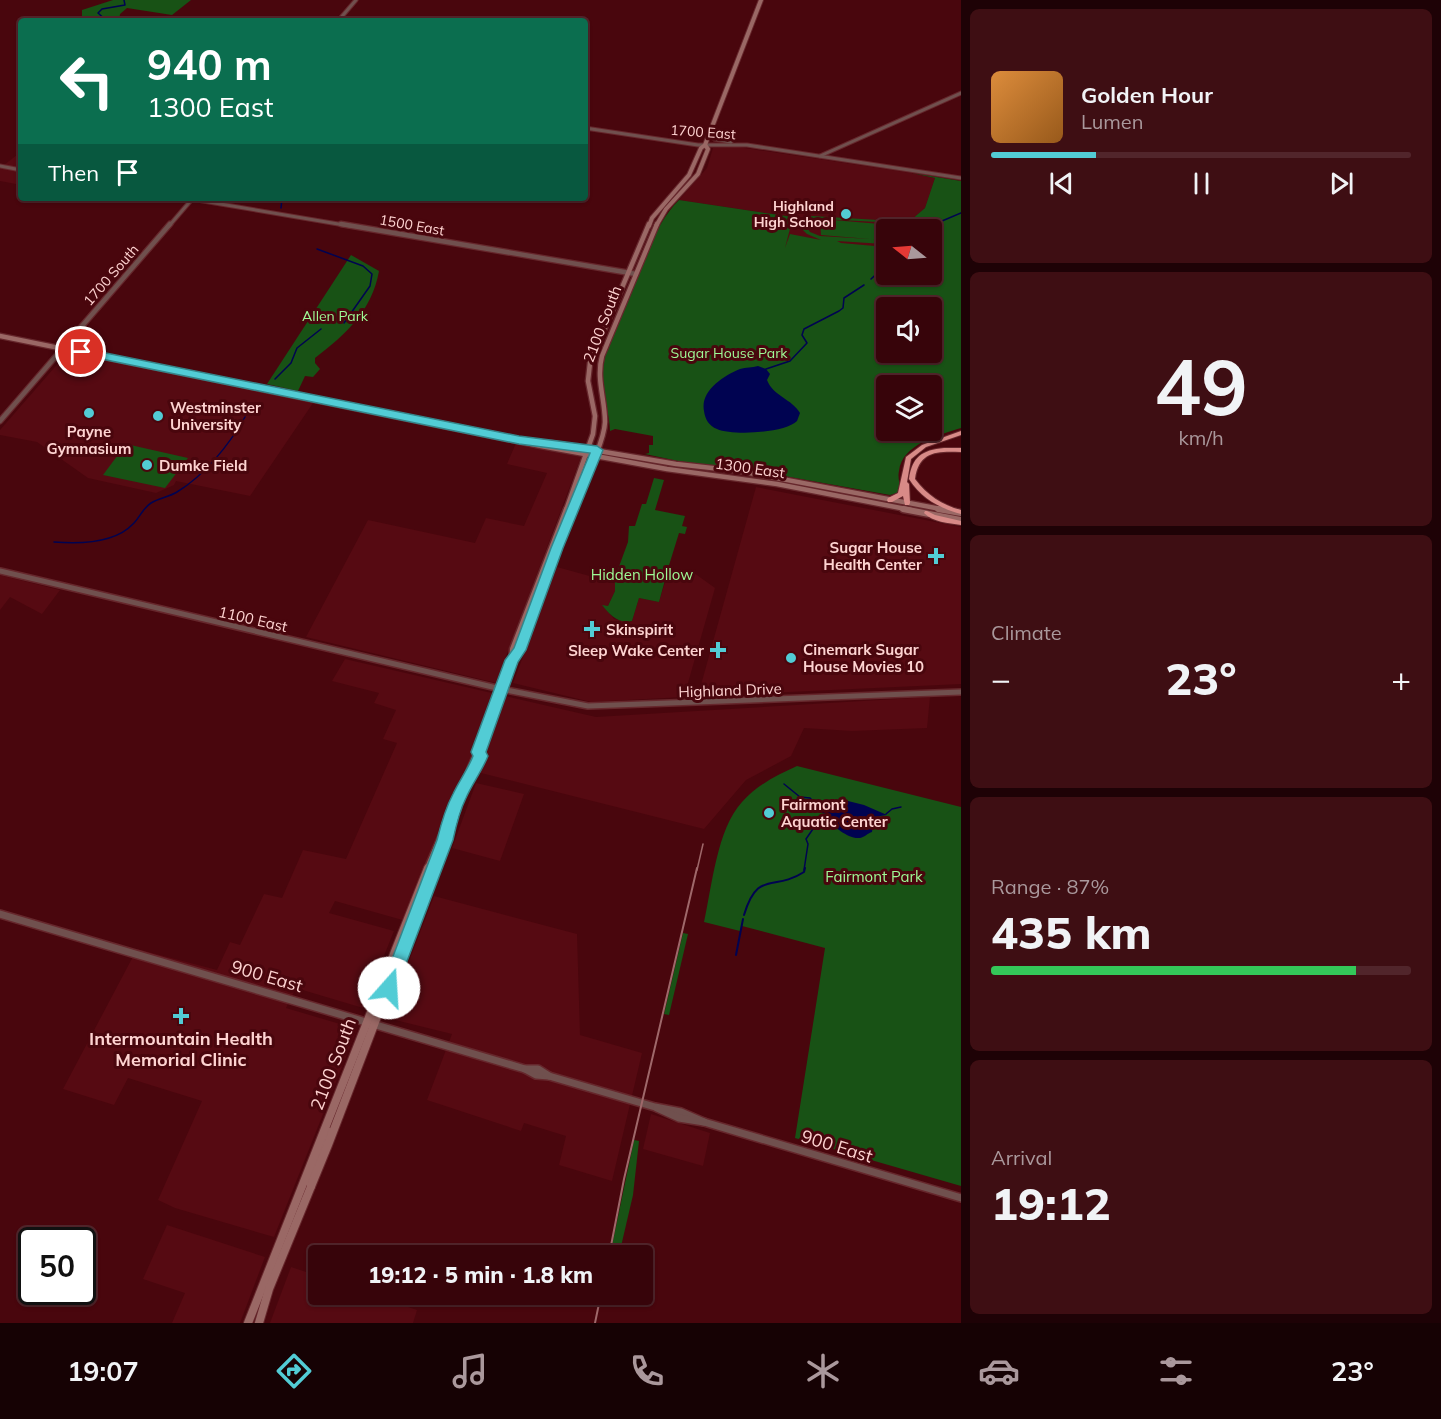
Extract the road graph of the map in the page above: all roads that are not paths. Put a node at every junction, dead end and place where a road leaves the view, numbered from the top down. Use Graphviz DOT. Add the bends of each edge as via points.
graph roads {
  1 [pos="356,0"];
  2 [pos="761,0"];
  3 [pos="341,18"];
  4 [pos="961,93"];
  5 [pos="588,128"];
  6 [pos="709,134"];
  7 [pos="705,145"];
  8 [pos="747,146"];
  9 [pos="820,156"];
  10 [pos="840,159"];
  11 [pos="0,166"];
  12 [pos="18,169"];
  13 [pos="961,178"];
  14 [pos="191,201"];
  15 [pos="205,201"];
  16 [pos="628,272"];
  17 [pos="636,274"];
  18 [pos="0,336"];
  19 [pos="63,348"];
  20 [pos="0,422"];
  21 [pos="961,433"];
  22 [pos="961,450"];
  23 [pos="587,451"];
  24 [pos="596,452"];
  25 [pos="905,470"];
  26 [pos="890,500"];
  27 [pos="907,503"];
  28 [pos="568,505"];
  29 [pos="927,513"];
  30 [pos="961,513"];
  31 [pos="961,521"];
  32 [pos="563,537"];
  33 [pos="0,571"];
  34 [pos="540,581"];
  35 [pos="539,598"];
  36 [pos="512,660"];
  37 [pos="501,689"];
  38 [pos="961,692"];
  39 [pos="478,752"];
  40 [pos="473,761"];
  41 [pos="472,776"];
  42 [pos="440,838"];
  43 [pos="435,866"];
  44 [pos="0,914"];
  45 [pos="409,918"];
  46 [pos="409,933"];
  47 [pos="371,1022"];
  48 [pos="525,1069"];
  49 [pos="549,1076"];
  50 [pos="329,1130"];
  51 [pos="961,1198"];
  52 [pos="248,1323"];
  53 [pos="259,1323"];
  1 -- 3 [label="street"];
  2 -- 6 [label="main road, 2100 South"];
  4 -- 9 [label="street"];
  5 -- 7 [label="street, 1700 East"];
  6 -- 7 [label="main road, 2100 South"];
  6 -- 8 [label="street" via="714,139"];
  7 -- 8 [label="street, 1700 East"];
  7 -- 16 [label="main road, 2100 South" via="689,175 654,214"];
  7 -- 17 [label="main road, 2100 South" via="708,149 700,171 661,215"];
  8 -- 9 [label="street, 1700 East"];
  9 -- 10 [label="street, 1700 East"];
  10 -- 13 [label="street, 1700 East"];
  11 -- 12 [label="street"];
  14 -- 19 [label="street, 1700 South"];
  15 -- 16 [label="street, 1500 East"];
  16 -- 17 [label="street, 1500 East"];
  16 -- 23 [label="main road, 2100 South" via="589,368 595,419"];
  17 -- 24 [label="main road, 2100 South" via="598,364 597,382 605,421"];
  18 -- 19 [label="main road, 1300 East"];
  19 -- 20 [label="street, 1700 South"];
  19 -- 23 [label="main road, 1300 East" via="325,403"];
  21 -- 25 [label="highway" via="915,451"];
  22 -- 30 [label="highway" via="943,449 920,457 912,468 912,478 927,497"];
  23 -- 24 [label="main road, 1300 East"];
  23 -- 28 [label="main road, 2100 South"];
  24 -- 26 [label="main road, 1300 East" via="749,473"];
  24 -- 29 [label="main road, 1300 East" via="667,469 777,484"];
  24 -- 32 [label="main road, 2100 South"];
  25 -- 26 [label="highway" via="901,494"];
  25 -- 27 [label="highway"];
  26 -- 27 [label="main road, 1300 East"];
  27 -- 30 [label="main road, 1300 East"];
  28 -- 32 [label="main road" via="571,508"];
  28 -- 34 [label="main road, 2100 South"];
  29 -- 31 [label="highway"];
  32 -- 35 [label="main road, 2100 South"];
  33 -- 37 [label="street, 1100 East"];
  34 -- 35 [label="main road"];
  34 -- 36 [label="main road, 2100 South"];
  35 -- 36 [label="main road, 2100 South" via="520,650"];
  36 -- 37 [label="main road, 2100 South"];
  37 -- 38 [label="street, Highland Drive" via="603,707"];
  37 -- 39 [label="main road, 2100 South"];
  39 -- 40 [label="main road, 2100 South"];
  39 -- 41 [label="main road, 2100 South"];
  40 -- 41 [label="main road"];
  40 -- 42 [label="main road, 2100 South"];
  41 -- 43 [label="main road, 2100 South" via="459,795"];
  42 -- 43 [label="main road"];
  42 -- 45 [label="main road, 2100 South"];
  43 -- 46 [label="main road, 2100 South"];
  44 -- 47 [label="street, 900 East"];
  45 -- 46 [label="main road"];
  45 -- 47 [label="main road, 2100 South"];
  46 -- 47 [label="main road, 2100 South"];
  47 -- 48 [label="street, 900 East"];
  47 -- 50 [label="main road, 2100 South"];
  47 -- 50 [label="main road, 2100 South" via="346,1077"];
  48 -- 49 [label="street, 900 East"];
  49 -- 51 [label="street, 900 East" via="693,1122 704,1122"];
  50 -- 52 [label="main road, 2100 South"];
  50 -- 53 [label="main road, 2100 South" via="312,1186"];
}
